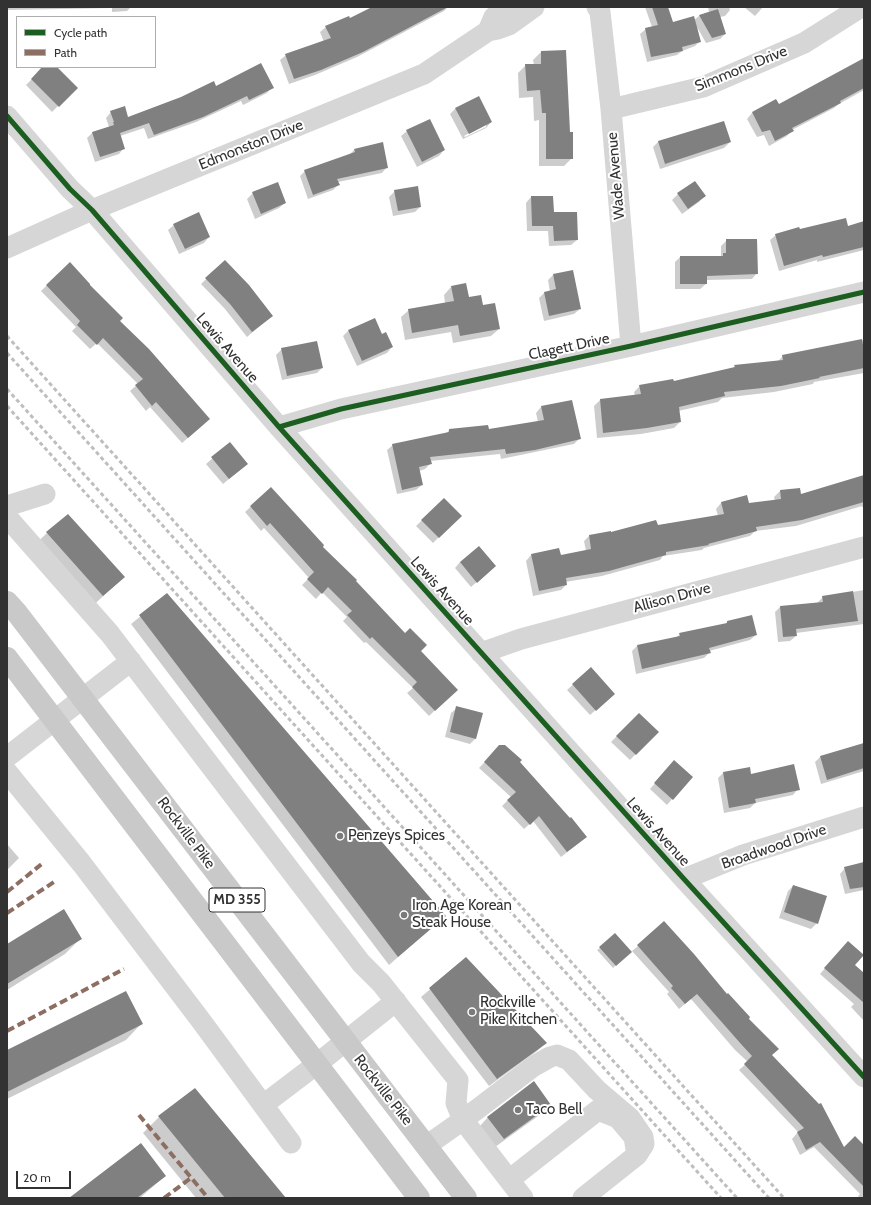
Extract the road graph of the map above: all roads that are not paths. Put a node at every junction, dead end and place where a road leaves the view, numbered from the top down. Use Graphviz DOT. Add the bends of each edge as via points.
graph roads {
  1 [pos="506,7"];
  2 [pos="534,7"];
  3 [pos="597,7"];
  4 [pos="861,7"];
  5 [pos="488,31"];
  6 [pos="611,109"];
  7 [pos="7,116"];
  8 [pos="92,210"];
  9 [pos="7,248"];
  10 [pos="864,292"];
  11 [pos="631,346"];
  12 [pos="279,427"];
  13 [pos="45,494"];
  14 [pos="7,506"];
  15 [pos="7,517"];
  16 [pos="864,547"];
  17 [pos="7,602"];
  18 [pos="481,652"];
  19 [pos="7,658"];
  20 [pos="131,661"];
  21 [pos="83,698"];
  22 [pos="54,720"];
  23 [pos="7,757"];
  24 [pos="7,772"];
  25 [pos="864,817"];
  26 [pos="684,879"];
  27 [pos="396,1001"];
  28 [pos="346,1042"];
  29 [pos="317,1064"];
  30 [pos="864,1077"];
  31 [pos="263,1105"];
  32 [pos="463,1120"];
  33 [pos="291,1143"];
  34 [pos="426,1146"];
  35 [pos="637,1155"];
  36 [pos="509,1180"];
  37 [pos="419,1198"];
  38 [pos="466,1198"];
  39 [pos="523,1198"];
  40 [pos="583,1198"];
  1 -- 5 [label="street, Edmonston Drive" via="494,17"];
  2 -- 5 [label="street, Edmonston Drive" via="509,25"];
  3 -- 6 [label="street, Wade Avenue" via="600,12"];
  4 -- 6 [label="street, Simmons Drive" via="804,43 703,87"];
  5 -- 8 [label="street, Edmonston Drive" via="424,74"];
  6 -- 11 [label="street, Wade Avenue"];
  7 -- 8 [label="street, Lewis Avenue" via="70,189"];
  8 -- 9 [label="street, Edmonston Drive"];
  8 -- 12 [label="street, Lewis Avenue"];
  10 -- 11 [label="street, Clagett Drive"];
  11 -- 12 [label="street, Clagett Drive" via="341,410"];
  12 -- 18 [label="street, Lewis Avenue"];
  13 -- 14 [label="street"];
  15 -- 20 [label="street"];
  16 -- 18 [label="street, Allison Drive"];
  17 -- 21 [label="main road, Rockville Pike / MD 355"];
  18 -- 26 [label="street, Lewis Avenue"];
  19 -- 22 [label="main road, MD 355"];
  20 -- 21 [label="street"];
  20 -- 27 [label="street" via="361,963"];
  21 -- 22 [label="street"];
  21 -- 28 [label="main road, Rockville Pike / MD 355"];
  22 -- 23 [label="street"];
  22 -- 29 [label="main road, MD 355"];
  24 -- 31 [label="street" via="82,864"];
  25 -- 26 [label="street, Broadwood Drive" via="743,855"];
  26 -- 30 [label="street, Lewis Avenue"];
  27 -- 28 [label="street"];
  27 -- 32 [label="street" via="458,1080 456,1103"];
  28 -- 29 [label="street"];
  28 -- 34 [label="main road, Rockville Pike / MD 355"];
  29 -- 31 [label="street"];
  29 -- 37 [label="main road, MD 355"];
  31 -- 33 [label="street"];
  32 -- 34 [label="street"];
  32 -- 35 [label="street" via="534,1066 556,1055 569,1060 597,1090 630,1118 643,1136 644,1144"];
  32 -- 36 [label="street"];
  34 -- 38 [label="main road, Rockville Pike / MD 355"];
  35 -- 36 [label="street" via="634,1137 618,1118 598,1110"];
  35 -- 40 [label="street"];
  36 -- 39 [label="street"];
}
